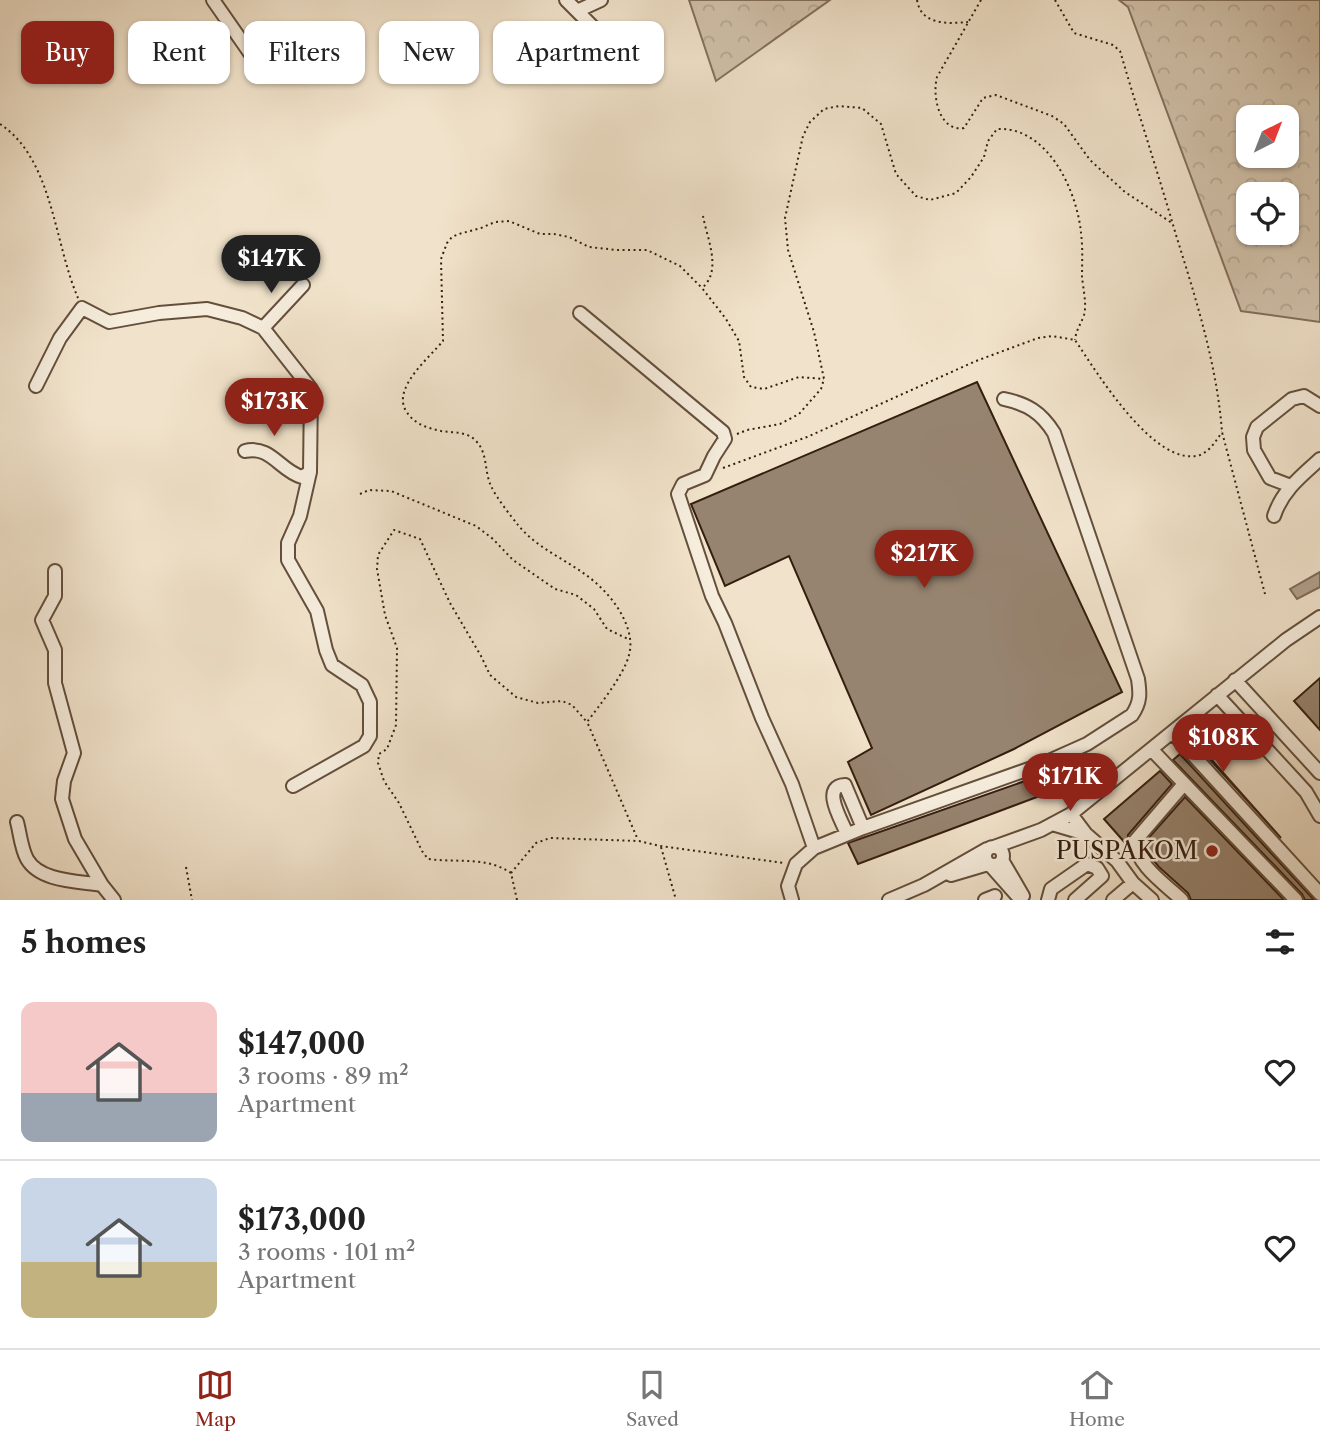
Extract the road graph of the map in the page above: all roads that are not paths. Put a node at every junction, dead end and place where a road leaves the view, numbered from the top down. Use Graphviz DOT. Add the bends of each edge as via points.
graph roads {
  1 [pos="213,0"];
  2 [pos="566,0"];
  3 [pos="601,0"];
  4 [pos="578,10"];
  5 [pos="589,21"];
  6 [pos="244,44"];
  7 [pos="303,285"];
  8 [pos="580,313"];
  9 [pos="263,328"];
  10 [pos="36,386"];
  11 [pos="1004,399"];
  12 [pos="1320,405"];
  13 [pos="245,451"];
  14 [pos="1320,459"];
  15 [pos="310,472"];
  16 [pos="1291,486"];
  17 [pos="1274,516"];
  18 [pos="55,571"];
  19 [pos="1320,617"];
  20 [pos="1235,681"];
  21 [pos="1217,695"];
  22 [pos="1173,733"];
  23 [pos="1152,750"];
  24 [pos="1320,773"];
  25 [pos="1184,784"];
  26 [pos="293,786"];
  27 [pos="1093,796"];
  28 [pos="1071,814"];
  29 [pos="1320,816"];
  30 [pos="17,822"];
  31 [pos="1046,827"];
  32 [pos="863,828"];
  33 [pos="847,834"];
  34 [pos="1086,834"];
  35 [pos="814,848"];
  36 [pos="994,857"];
  37 [pos="1133,883"];
  38 [pos="102,885"];
  39 [pos="1320,894"];
  40 [pos="114,900"];
  41 [pos="792,900"];
  42 [pos="889,900"];
  43 [pos="1023,900"];
  44 [pos="1048,900"];
  45 [pos="1075,900"];
  46 [pos="1114,900"];
  47 [pos="1152,900"];
  48 [pos="1181,900"];
  49 [pos="1296,900"];
  1 -- 6 [label="street"];
  2 -- 4 [label="street"];
  3 -- 4 [label="street"];
  4 -- 5 [label="street"];
  7 -- 9 [label="street"];
  8 -- 35 [label="street" via="723,432 725,439 705,475 682,484 678,494 712,596 792,784"];
  9 -- 10 [label="street" via="207,309 109,322 82,307"];
  9 -- 15 [label="street" via="311,389"];
  11 -- 32 [label="street" via="1039,413 1054,433 1141,698 1132,715 1087,744 1007,778"];
  12 -- 16 [label="street" via="1304,396 1292,400 1257,427 1253,437 1254,450 1270,478"];
  13 -- 15 [label="street" via="261,450 294,475"];
  14 -- 16 [label="street"];
  15 -- 26 [label="street" via="288,543 288,560 317,611 332,665 362,685 370,702 370,736 364,746"];
  16 -- 17 [label="street"];
  18 -- 38 [label="street" via="55,596 42,620 55,650 55,683 74,753 62,799 75,839"];
  19 -- 20 [label="street"];
  20 -- 21 [label="street"];
  20 -- 24 [label="street"];
  21 -- 22 [label="street"];
  21 -- 29 [label="street" via="1306,792"];
  22 -- 23 [label="street"];
  22 -- 39 [label="street"];
  23 -- 25 [label="street"];
  23 -- 27 [label="street"];
  25 -- 48 [label="street" via="1135,841 1143,863"];
  25 -- 49 [label="street"];
  27 -- 28 [label="street"];
  27 -- 34 [label="street"];
  28 -- 31 [label="street"];
  28 -- 34 [label="street"];
  30 -- 38 [label="street" via="25,856 40,871"];
  31 -- 34 [label="street"];
  31 -- 36 [label="street"];
  32 -- 33 [label="street"];
  32 -- 33 [label="street" via="845,785 838,785 832,797"];
  33 -- 35 [label="street"];
  34 -- 37 [label="street" via="1117,861"];
  35 -- 41 [label="street" via="796,864 788,886"];
  36 -- 42 [label="street"];
  36 -- 43 [label="street"];
  37 -- 46 [label="street"];
  37 -- 47 [label="street"];
  38 -- 40 [label="street"];
  44 -- 45 [label="street" via="1051,889 1087,864 1097,868 1102,876"];
}
